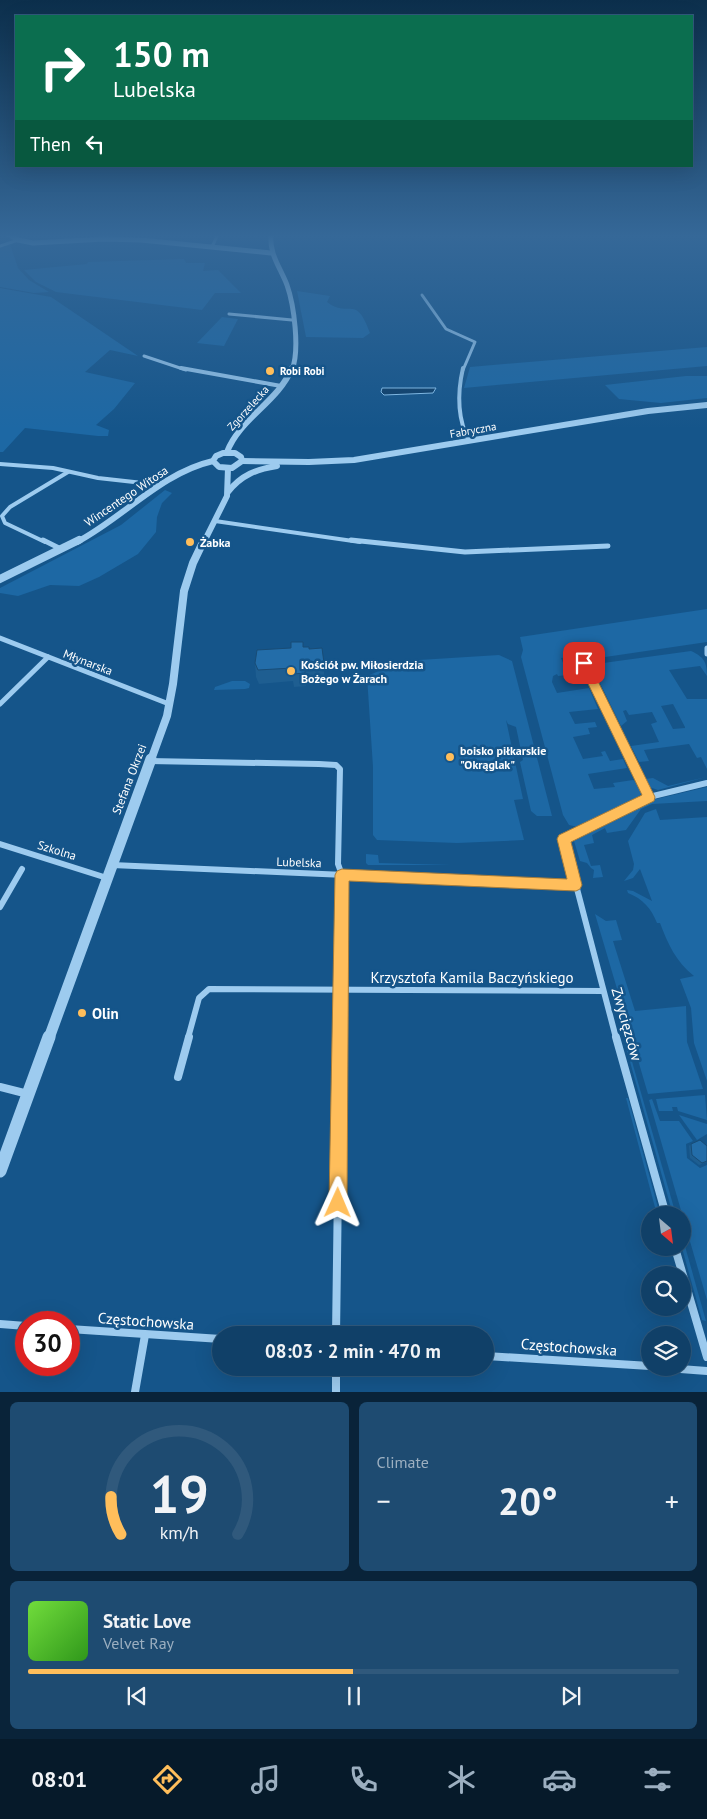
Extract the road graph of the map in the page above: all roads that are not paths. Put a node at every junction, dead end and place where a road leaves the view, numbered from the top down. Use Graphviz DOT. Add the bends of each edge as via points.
graph roads {
  1 [pos="290,299"];
  2 [pos="425,299"];
  3 [pos="229,314"];
  4 [pos="292,320"];
  5 [pos="144,356"];
  6 [pos="281,386"];
  7 [pos="707,405"];
  8 [pos="468,441"];
  9 [pos="227,452"];
  10 [pos="213,461"];
  11 [pos="242,461"];
  12 [pos="312,462"];
  13 [pos="0,464"];
  14 [pos="228,468"];
  15 [pos="69,471"];
  16 [pos="160,485"];
  17 [pos="228,492"];
  18 [pos="215,521"];
  19 [pos="608,546"];
  20 [pos="61,549"];
  21 [pos="0,580"];
  22 [pos="0,638"];
  23 [pos="707,648"];
  24 [pos="707,654"];
  25 [pos="48,657"];
  26 [pos="584,663"];
  27 [pos="0,704"];
  28 [pos="169,704"];
  29 [pos="149,761"];
  30 [pos="707,783"];
  31 [pos="649,797"];
  32 [pos="0,844"];
  33 [pos="112,865"];
  34 [pos="22,869"];
  35 [pos="342,875"];
  36 [pos="107,878"];
  37 [pos="576,885"];
  38 [pos="0,907"];
  39 [pos="340,990"];
  40 [pos="603,991"];
  41 [pos="178,1077"];
  42 [pos="0,1087"];
  43 [pos="28,1094"];
  44 [pos="0,1171"];
  45 [pos="663,1206"];
  46 [pos="677,1256"];
  47 [pos="0,1324"];
  48 [pos="15,1325"];
  49 [pos="336,1326"];
  50 [pos="80,1331"];
  51 [pos="145,1335"];
  52 [pos="212,1339"];
  53 [pos="494,1356"];
  54 [pos="707,1357"];
  55 [pos="641,1365"];
  56 [pos="691,1370"];
  57 [pos="707,1371"];
  58 [pos="336,1376"];
  59 [pos="135,1392"];
  60 [pos="336,1392"];
  1 -- 4 [label="street, Zgorzelecka"];
  2 -- 8 [label="street" via="446,329 475,342 460,379 461,422"];
  3 -- 4 [label="street"];
  4 -- 6 [label="street, Zgorzelecka" via="294,365"];
  5 -- 6 [label="street" via="187,371"];
  6 -- 9 [label="street, Zgorzelecka" via="241,430"];
  7 -- 8 [label="street, Fabryczna" via="648,411"];
  8 -- 12 [label="street, Fabryczna" via="363,459"];
  9 -- 10 [label="street, Wincentego Witosa" via="216,456"];
  9 -- 11 [label="street" via="238,455"];
  10 -- 14 [label="street" via="219,467"];
  10 -- 16 [label="street, Wincentego Witosa" via="191,466"];
  11 -- 12 [label="street, Fabryczna"];
  11 -- 14 [label="street"];
  12 -- 17 [label="street" via="258,470 239,479"];
  13 -- 15 [label="street"];
  14 -- 17 [label="street, Stefana Okrzei"];
  15 -- 16 [label="street" via="98,478"];
  15 -- 20 [label="street" via="10,507 2,516 5,523"];
  16 -- 20 [label="street, Wincentego Witosa" via="104,526"];
  17 -- 18 [label="street, Stefana Okrzei"];
  18 -- 19 [label="street" via="465,552"];
  18 -- 28 [label="street, Stefana Okrzei" via="193,563 184,591"];
  20 -- 21 [label="street, Wincentego Witosa"];
  22 -- 25 [label="street, Młynarska"];
  23 -- 24 [label="street"];
  25 -- 27 [label="street"];
  25 -- 28 [label="street, Młynarska"];
  26 -- 31 [label="street"];
  28 -- 29 [label="street, Stefana Okrzei"];
  29 -- 33 [label="street, Stefana Okrzei"];
  29 -- 35 [label="street" via="336,765 340,769 338,864"];
  30 -- 31 [label="street"];
  31 -- 37 [label="street, Zwycięzców" via="564,839"];
  32 -- 36 [label="street, Szkolna"];
  33 -- 35 [label="street, Lubelska"];
  33 -- 36 [label="street, Stefana Okrzei"];
  34 -- 38 [label="street"];
  35 -- 37 [label="street, Lubelska"];
  35 -- 39 [label="street"];
  36 -- 43 [label="street, Stefana Okrzei"];
  37 -- 40 [label="street, Zwycięzców"];
  39 -- 40 [label="street, Krzysztofa Kamila Baczyńskiego"];
  39 -- 41 [label="street, Krzysztofa Kamila Baczyńskiego" via="208,989 199,998"];
  39 -- 49 [label="street"];
  40 -- 45 [label="street, Zwycięzców"];
  42 -- 43 [label="street"];
  43 -- 44 [label="street, Stefana Okrzei"];
  46 -- 54 [label="street"];
  47 -- 48 [label="street"];
  50 -- 51 [label="street, Częstochowska"];
  51 -- 52 [label="street, Częstochowska"];
  51 -- 59 [label="street"];
  53 -- 55 [label="street, Częstochowska"];
  56 -- 57 [label="street"];
  58 -- 60 [label="street"];
}
